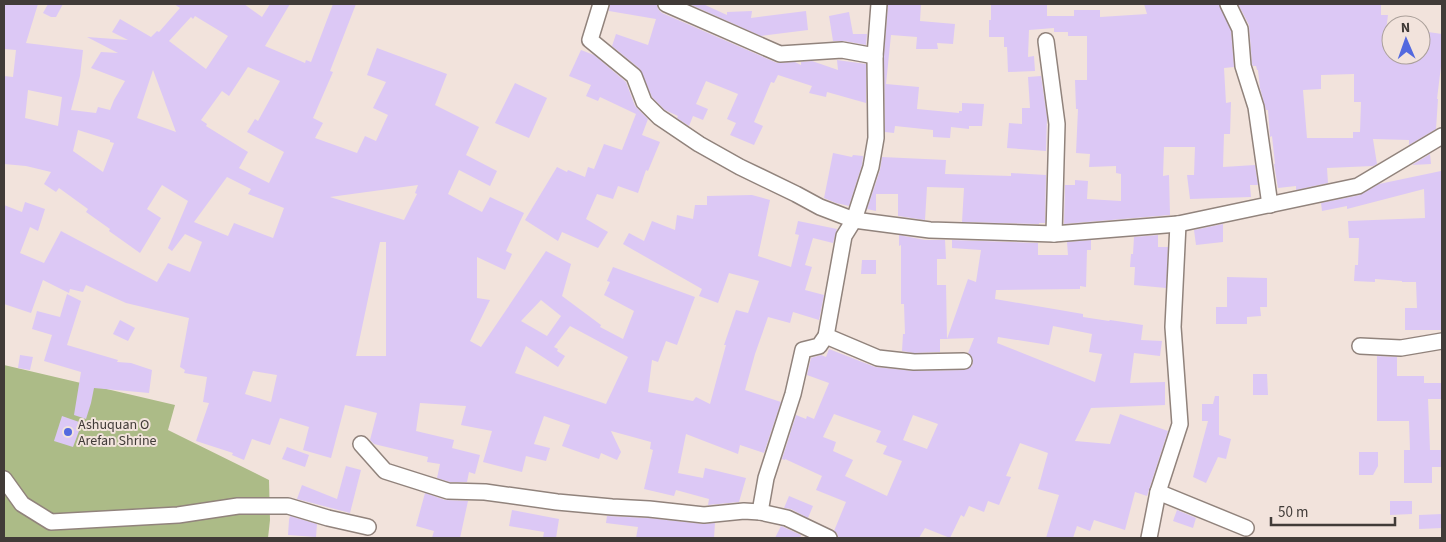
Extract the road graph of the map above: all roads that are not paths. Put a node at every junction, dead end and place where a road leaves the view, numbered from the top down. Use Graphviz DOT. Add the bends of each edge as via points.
graph roads {
  1 [pos="601,4"];
  2 [pos="666,4"];
  3 [pos="880,4"];
  4 [pos="1228,4"];
  5 [pos="1046,41"];
  6 [pos="875,56"];
  7 [pos="1442,136"];
  8 [pos="1270,204"];
  9 [pos="854,220"];
  10 [pos="1178,224"];
  11 [pos="1054,234"];
  12 [pos="826,336"];
  13 [pos="1442,341"];
  14 [pos="1360,346"];
  15 [pos="964,361"];
  16 [pos="361,444"];
  17 [pos="4,479"];
  18 [pos="1158,492"];
  19 [pos="760,512"];
  20 [pos="368,527"];
  21 [pos="1246,528"];
  22 [pos="829,538"];
  23 [pos="1149,538"];
  1 -- 9 [label="street" via="590,40 634,76 644,102 658,117 740,168"];
  2 -- 6 [label="street" via="780,54 842,50"];
  3 -- 6 [label="street"];
  4 -- 8 [label="street" via="1240,29 1243,66 1256,107"];
  5 -- 11 [label="street" via="1057,124"];
  6 -- 9 [label="street" via="876,138 871,167"];
  7 -- 8 [label="street" via="1358,186"];
  8 -- 10 [label="street"];
  9 -- 11 [label="street" via="930,230"];
  9 -- 12 [label="street" via="844,236"];
  10 -- 11 [label="street"];
  10 -- 18 [label="street" via="1173,327 1180,424"];
  12 -- 15 [label="street" via="878,358 914,362"];
  12 -- 19 [label="street" via="819,346 803,350 793,394 766,478"];
  13 -- 14 [label="street" via="1400,348"];
  16 -- 19 [label="street" via="384,470 448,491 704,515"];
  17 -- 20 [label="street" via="22,504 50,522 178,515 238,506 288,506"];
  18 -- 21 [label="street"];
  18 -- 23 [label="street"];
  19 -- 22 [label="street" via="787,518"];
}
